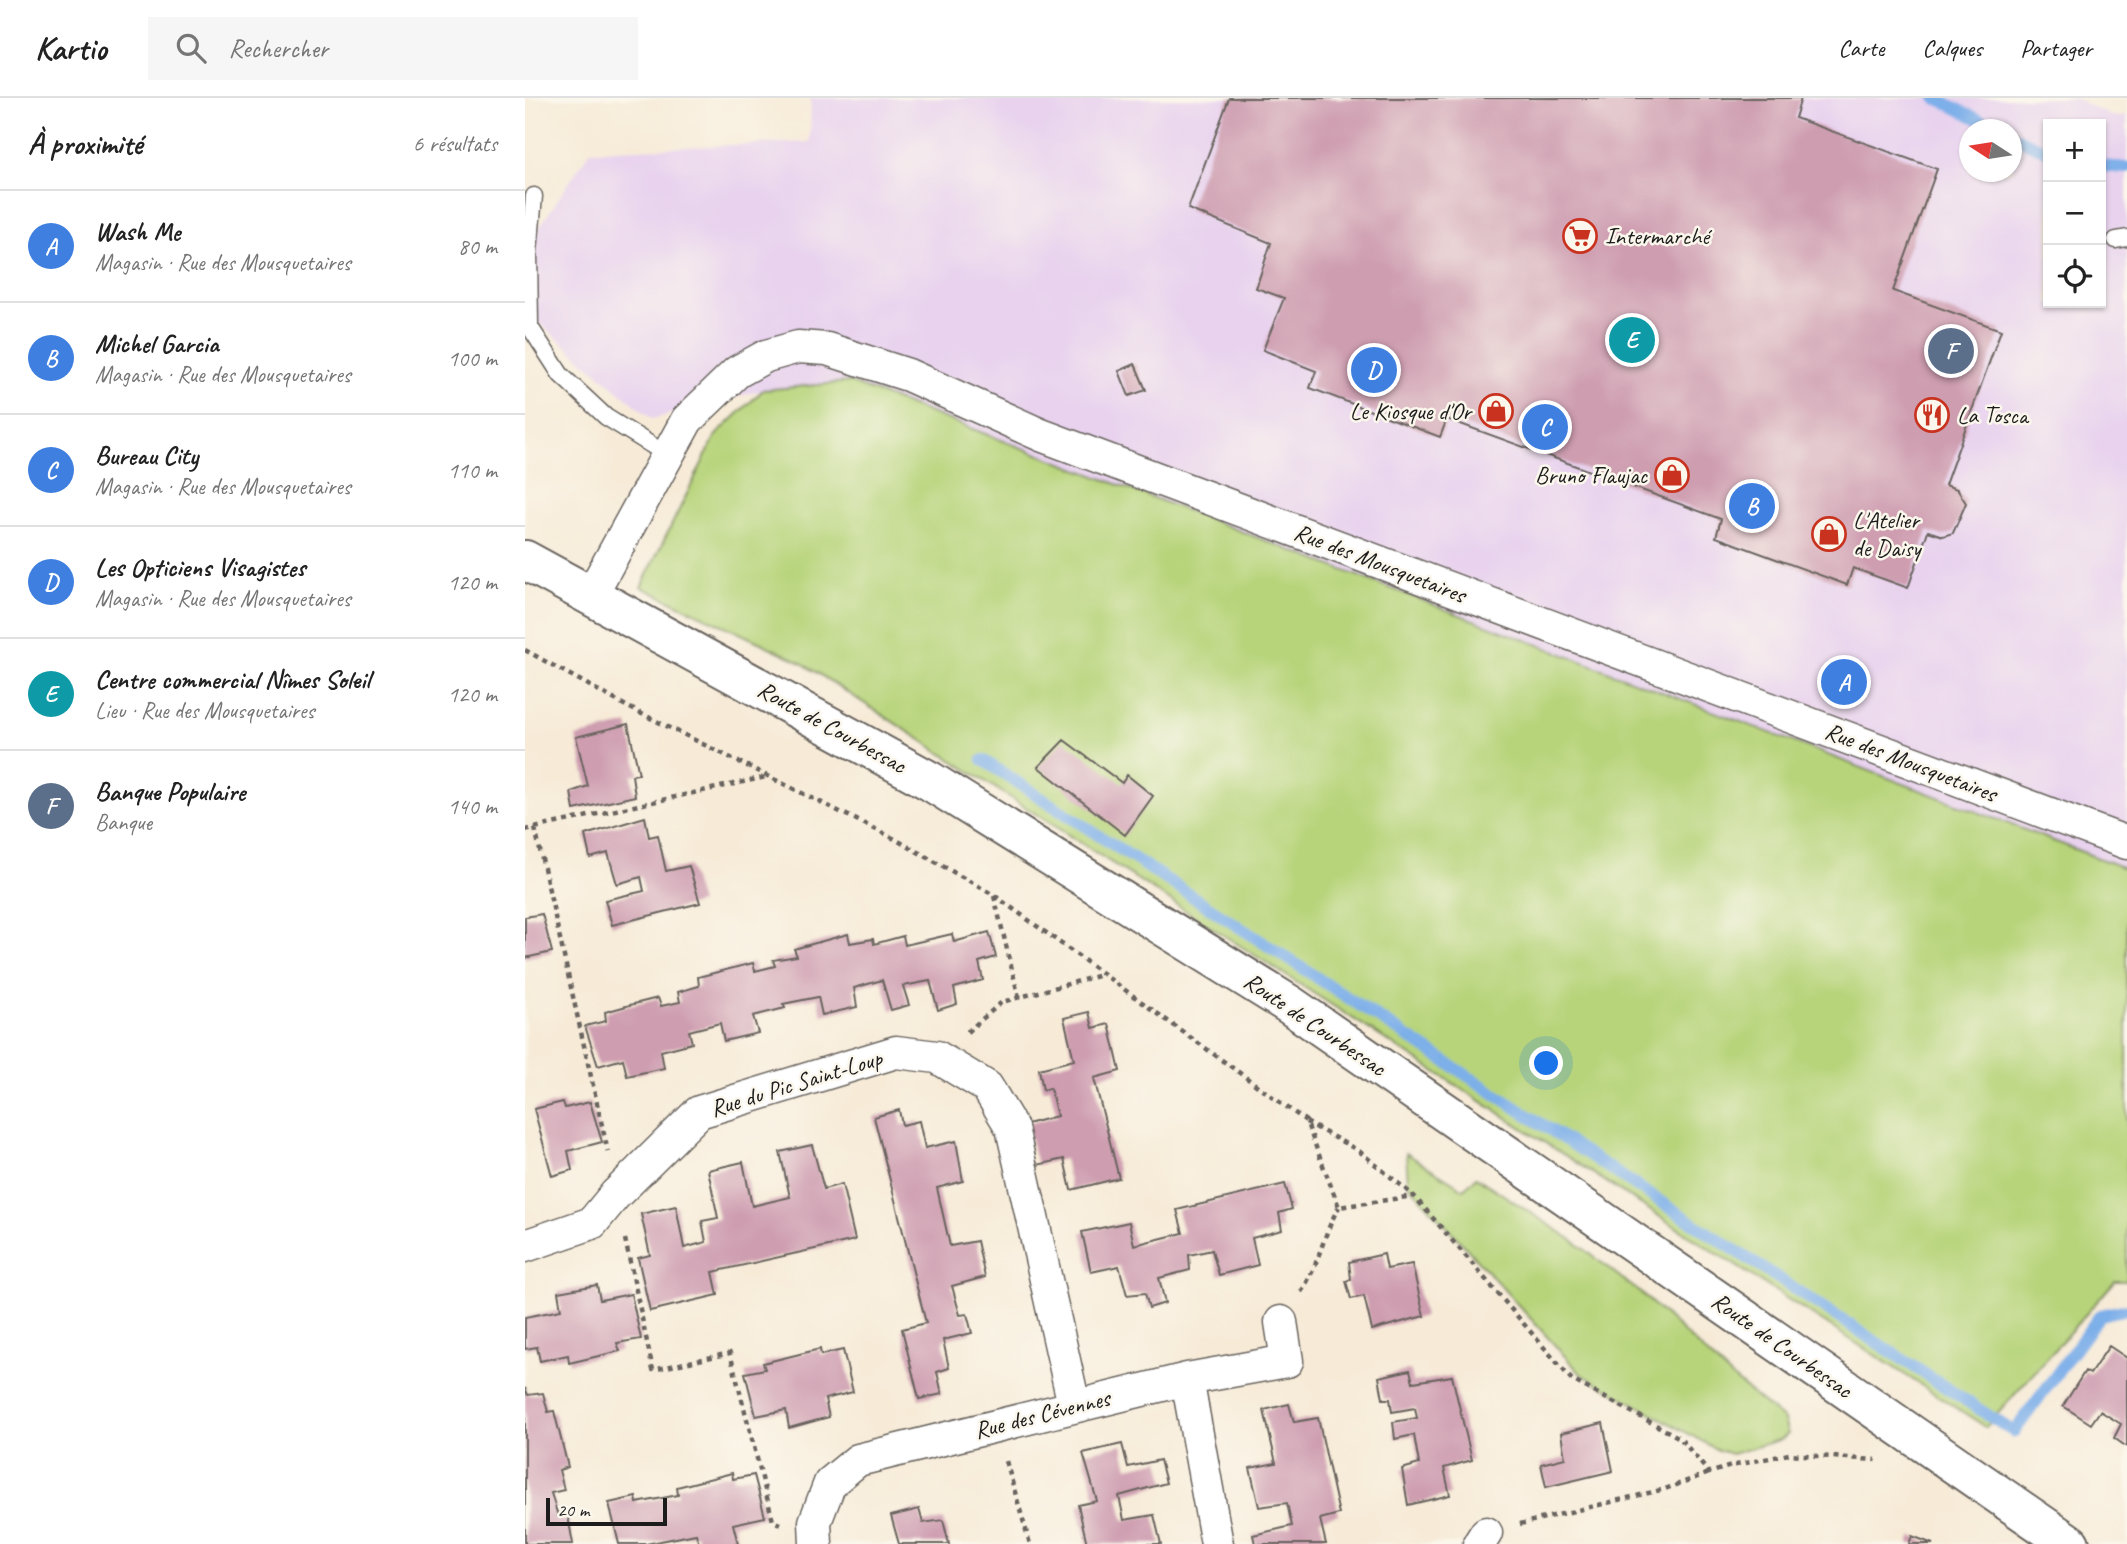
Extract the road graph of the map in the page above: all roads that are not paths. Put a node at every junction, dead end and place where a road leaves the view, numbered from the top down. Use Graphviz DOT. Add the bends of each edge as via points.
graph roads {
  1 [pos="534,196"];
  2 [pos="669,456"];
  3 [pos="525,560"];
  4 [pos="591,595"];
  5 [pos="2127,843"];
  6 [pos="525,1246"];
  7 [pos="1281,1322"];
  8 [pos="1187,1379"];
  9 [pos="1075,1405"];
  10 [pos="816,1544"];
  11 [pos="1217,1544"];
  12 [pos="2070,1544"];
  1 -- 2 [label="lane" via="530,327 561,376 606,418"];
  2 -- 4 [label="street, Rue des Mousquetaires"];
  2 -- 5 [label="street, Rue des Mousquetaires" via="687,420 737,372 766,356 797,347 827,349 908,375 1041,435"];
  3 -- 4 [label="street, Route de Courbessac"];
  4 -- 12 [label="street, Route de Courbessac" via="930,781 1290,1005"];
  6 -- 9 [label="street, Rue du Pic Saint-Loup" via="591,1223 699,1112 896,1052 937,1057 987,1087 1012,1128"];
  7 -- 8 [label="street, Rue des Cévennes" via="1287,1361"];
  8 -- 9 [label="street, Rue des Cévennes"];
  8 -- 11 [label="street"];
  9 -- 10 [label="street, Rue des Cévennes" via="858,1460 830,1483 815,1522"];
}
